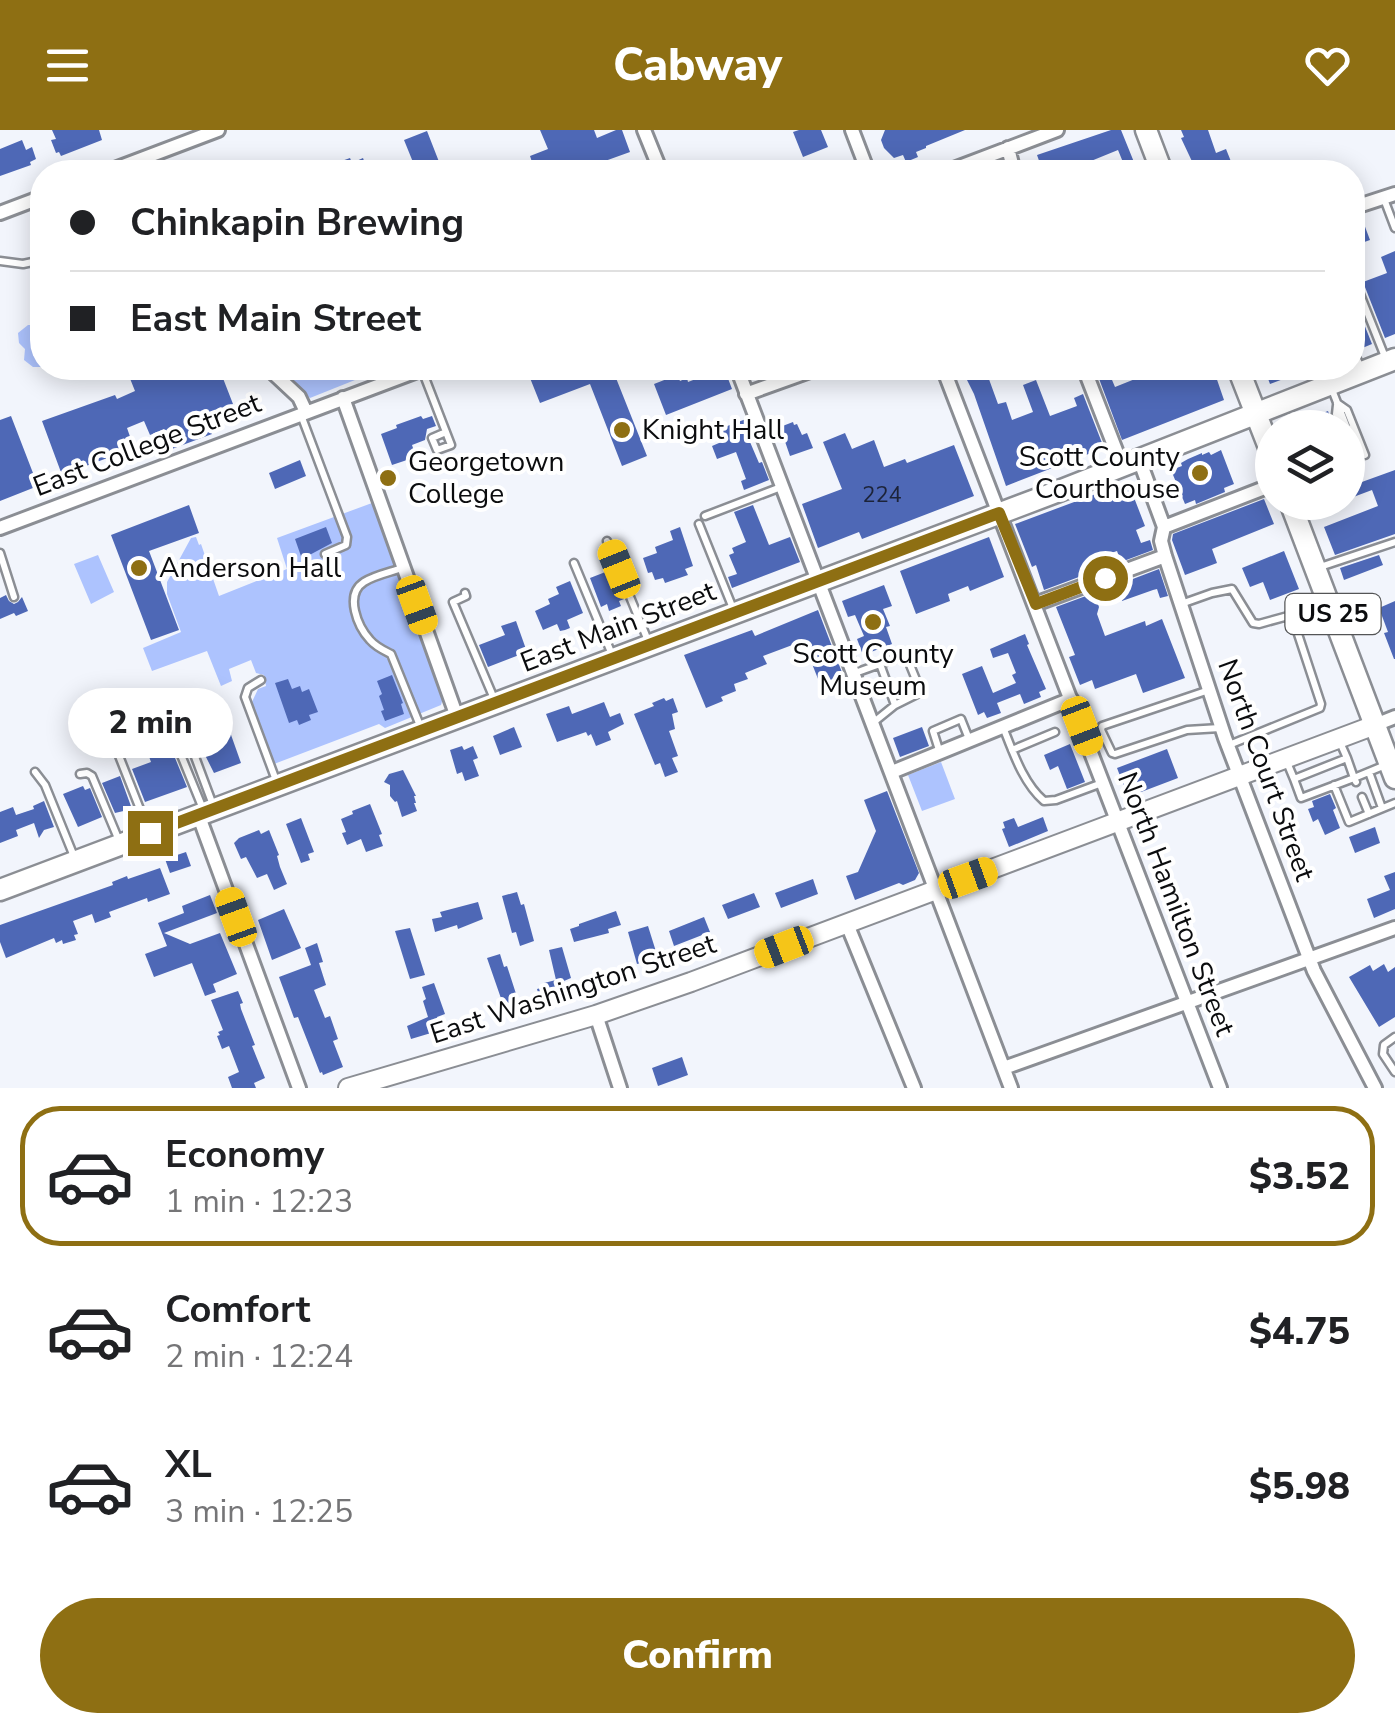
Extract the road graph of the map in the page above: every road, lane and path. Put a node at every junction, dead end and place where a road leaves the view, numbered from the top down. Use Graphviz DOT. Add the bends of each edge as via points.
graph roads {
  1 [pos="218,130"];
  2 [pos="644,130"];
  3 [pos="852,130"];
  4 [pos="1056,130"];
  5 [pos="1146,130"];
  6 [pos="1008,148"];
  7 [pos="139,160"];
  8 [pos="656,160"];
  9 [pos="863,160"];
  10 [pos="977,160"];
  11 [pos="1011,160"];
  12 [pos="1157,160"];
  13 [pos="1389,196"];
  14 [pos="30,202"];
  15 [pos="1365,204"];
  16 [pos="0,213"];
  17 [pos="1395,228"];
  18 [pos="0,261"];
  19 [pos="30,263"];
  20 [pos="1365,303"];
  21 [pos="1391,361"];
  22 [pos="1365,371"];
  23 [pos="281,380"];
  24 [pos="378,380"];
  25 [pos="391,380"];
  26 [pos="427,380"];
  27 [pos="741,380"];
  28 [pos="785,380"];
  29 [pos="948,380"];
  30 [pos="1090,380"];
  31 [pos="1243,380"];
  32 [pos="1352,380"];
  33 [pos="380,384"];
  34 [pos="746,394"];
  35 [pos="1334,394"];
  36 [pos="343,398"];
  37 [pos="1272,410"];
  38 [pos="1339,410"];
  39 [pos="1347,410"];
  40 [pos="1255,411"];
  41 [pos="303,413"];
  42 [pos="1255,414"];
  43 [pos="446,432"];
  44 [pos="1131,462"];
  45 [pos="782,486"];
  46 [pos="1255,492"];
  47 [pos="999,513"];
  48 [pos="705,516"];
  49 [pos="1297,520"];
  50 [pos="699,524"];
  51 [pos="1164,527"];
  52 [pos="0,528"];
  53 [pos="607,541"];
  54 [pos="1395,542"];
  55 [pos="0,554"];
  56 [pos="325,554"];
  57 [pos="1165,556"];
  58 [pos="574,563"];
  59 [pos="404,567"];
  60 [pos="1316,569"];
  61 [pos="819,580"];
  62 [pos="465,593"];
  63 [pos="14,596"];
  64 [pos="1036,604"];
  65 [pos="1181,604"];
  66 [pos="735,612"];
  67 [pos="649,644"];
  68 [pos="613,658"];
  69 [pos="880,664"];
  70 [pos="854,674"];
  71 [pos="261,680"];
  72 [pos="1209,690"];
  73 [pos="1071,698"];
  74 [pos="495,702"];
  75 [pos="894,704"];
  76 [pos="457,717"];
  77 [pos="1385,721"];
  78 [pos="873,723"];
  79 [pos="1003,727"];
  80 [pos="214,728"];
  81 [pos="1222,728"];
  82 [pos="133,729"];
  83 [pos="422,730"];
  84 [pos="160,732"];
  85 [pos="1055,732"];
  86 [pos="1339,738"];
  87 [pos="970,740"];
  88 [pos="1228,745"];
  89 [pos="1012,750"];
  90 [pos="940,752"];
  91 [pos="1286,758"];
  92 [pos="1347,758"];
  93 [pos="1392,771"];
  94 [pos="35,772"];
  95 [pos="892,772"];
  96 [pos="1369,772"];
  97 [pos="80,774"];
  98 [pos="1240,776"];
  99 [pos="1294,779"];
  100 [pos="1355,780"];
  101 [pos="1103,782"];
  102 [pos="278,784"];
  103 [pos="1334,785"];
  104 [pos="1362,797"];
  105 [pos="1395,803"];
  106 [pos="1382,808"];
  107 [pos="205,812"];
  108 [pos="1369,814"];
  109 [pos="1118,822"];
  110 [pos="150,833"];
  111 [pos="120,844"];
  112 [pos="75,860"];
  113 [pos="0,890"];
  114 [pos="936,890"];
  115 [pos="847,924"];
  116 [pos="1395,928"];
  117 [pos="1309,959"];
  118 [pos="1187,1002"];
  119 [pos="596,1014"];
  120 [pos="1395,1038"];
  121 [pos="1004,1068"];
  122 [pos="1395,1072"];
  123 [pos="299,1088"];
  124 [pos="348,1088"];
  125 [pos="620,1088"];
  126 [pos="914,1088"];
  127 [pos="1011,1088"];
  128 [pos="1220,1088"];
  129 [pos="1375,1088"];
  1 -- 7 [label="street"];
  2 -- 8 [label="street"];
  3 -- 9 [label="street"];
  4 -- 6 [label="street"];
  5 -- 12 [label="main road"];
  6 -- 10 [label="street"];
  6 -- 11 [label="street"];
  13 -- 15 [label="street"];
  13 -- 17 [label="lane"];
  14 -- 16 [label="street"];
  18 -- 19 [label="lane"];
  20 -- 21 [label="lane"];
  21 -- 22 [label="main road, East Main Street"];
  23 -- 41 [label="street" via="299,397"];
  24 -- 33 [label="street"];
  25 -- 33 [label="street, East College Street"];
  26 -- 43 [label="lane"];
  27 -- 34 [label="street"];
  28 -- 34 [label="street"];
  29 -- 47 [label="street, North Hamilton Street"];
  30 -- 44 [label="street, North Court Street"];
  31 -- 40 [label="main road"];
  32 -- 35 [label="main road, East Main Street"];
  33 -- 36 [label="street, East College Street"];
  34 -- 45 [label="street"];
  35 -- 37 [label="main road, East Main Street"];
  35 -- 38 [label="lane"];
  35 -- 39 [label="lane"];
  36 -- 41 [label="street, East College Street"];
  36 -- 59 [label="street"];
  41 -- 52 [label="street, East College Street"];
  41 -- 56 [label="lane" via="346,537 346,545"];
  42 -- 44 [label="main road, East Main Street"];
  44 -- 47 [label="main road, East Main Street"];
  44 -- 51 [label="street, North Court Street"];
  45 -- 48 [label="lane"];
  45 -- 61 [label="street"];
  46 -- 51 [label="street"];
  47 -- 61 [label="main road, East Main Street"];
  47 -- 64 [label="street, North Hamilton Street"];
  49 -- 60 [label="main road, US 25"];
  50 -- 66 [label="lane"];
  51 -- 57 [label="street, North Court Street"];
  53 -- 67 [label="lane"];
  54 -- 60 [label="lane"];
  55 -- 63 [label="lane"];
  57 -- 64 [label="street"];
  57 -- 65 [label="street, North Court Street"];
  58 -- 68 [label="lane"];
  59 -- 76 [label="street"];
  59 -- 83 [label="lane" via="364,582 354,606 368,638 391,654"];
  60 -- 77 [label="main road, US 25"];
  61 -- 66 [label="main road, East Main Street"];
  61 -- 70 [label="street"];
  62 -- 74 [label="lane" via="453,602"];
  64 -- 73 [label="street, North Hamilton Street"];
  65 -- 72 [label="street, North Court Street"];
  65 -- 88 [label="lane" via="1232,589 1253,623 1288,616 1296,628 1320,708"];
  66 -- 67 [label="main road, East Main Street"];
  67 -- 68 [label="main road, East Main Street"];
  68 -- 74 [label="main road, East Main Street"];
  69 -- 70 [label="lane"];
  69 -- 75 [label="lane"];
  69 -- 75 [label="lane" via="906,655 920,692"];
  70 -- 78 [label="street"];
  71 -- 102 [label="lane" via="245,697"];
  72 -- 81 [label="street, North Court Street"];
  72 -- 81 [label="lane" via="1101,730 1115,754 1187,730"];
  73 -- 79 [label="street"];
  73 -- 101 [label="street, North Hamilton Street"];
  74 -- 76 [label="main road, East Main Street"];
  75 -- 78 [label="lane"];
  76 -- 83 [label="main road, East Main Street"];
  77 -- 86 [label="street, East Washington Street"];
  77 -- 93 [label="main road, US 25"];
  78 -- 95 [label="street"];
  79 -- 87 [label="street"];
  79 -- 89 [label="lane"];
  80 -- 107 [label="lane" via="188,738"];
  81 -- 88 [label="street, North Court Street"];
  82 -- 110 [label="lane" via="112,738"];
  83 -- 102 [label="main road, East Main Street"];
  84 -- 107 [label="lane" via="170,728"];
  85 -- 89 [label="lane"];
  86 -- 91 [label="street, East Washington Street"];
  86 -- 92 [label="lane"];
  87 -- 90 [label="street"];
  87 -- 90 [label="lane" via="961,719 932,731"];
  88 -- 98 [label="street, North Court Street"];
  89 -- 101 [label="lane" via="1044,801"];
  90 -- 95 [label="street"];
  91 -- 98 [label="street, East Washington Street"];
  91 -- 99 [label="lane"];
  92 -- 99 [label="lane"];
  92 -- 100 [label="lane"];
  93 -- 96 [label="lane"];
  94 -- 112 [label="lane"];
  95 -- 114 [label="street"];
  96 -- 100 [label="lane"];
  96 -- 106 [label="lane"];
  97 -- 111 [label="lane" via="92,776"];
  98 -- 109 [label="street, East Washington Street"];
  98 -- 117 [label="street, North Court Street"];
  99 -- 103 [label="lane" via="1301,798"];
  100 -- 103 [label="lane"];
  101 -- 109 [label="street, North Hamilton Street"];
  102 -- 107 [label="main road, East Main Street"];
  103 -- 108 [label="lane" via="1349,822"];
  104 -- 108 [label="lane"];
  105 -- 106 [label="lane"];
  106 -- 108 [label="lane"];
  107 -- 110 [label="main road, East Main Street"];
  107 -- 123 [label="street"];
  109 -- 114 [label="street, East Washington Street"];
  109 -- 118 [label="street, North Hamilton Street"];
  110 -- 111 [label="main road, East Main Street"];
  111 -- 112 [label="main road, East Main Street"];
  112 -- 113 [label="main road, East Main Street"];
  114 -- 115 [label="street, East Washington Street"];
  114 -- 121 [label="street"];
  115 -- 119 [label="street, East Washington Street"];
  115 -- 126 [label="street"];
  116 -- 117 [label="street"];
  117 -- 118 [label="street"];
  117 -- 129 [label="street, North Court Street"];
  118 -- 121 [label="street"];
  118 -- 128 [label="street, North Hamilton Street"];
  119 -- 124 [label="street, East Washington Street"];
  119 -- 125 [label="street"];
  120 -- 122 [label="lane" via="1383,1054"];
  121 -- 127 [label="street"];
}
